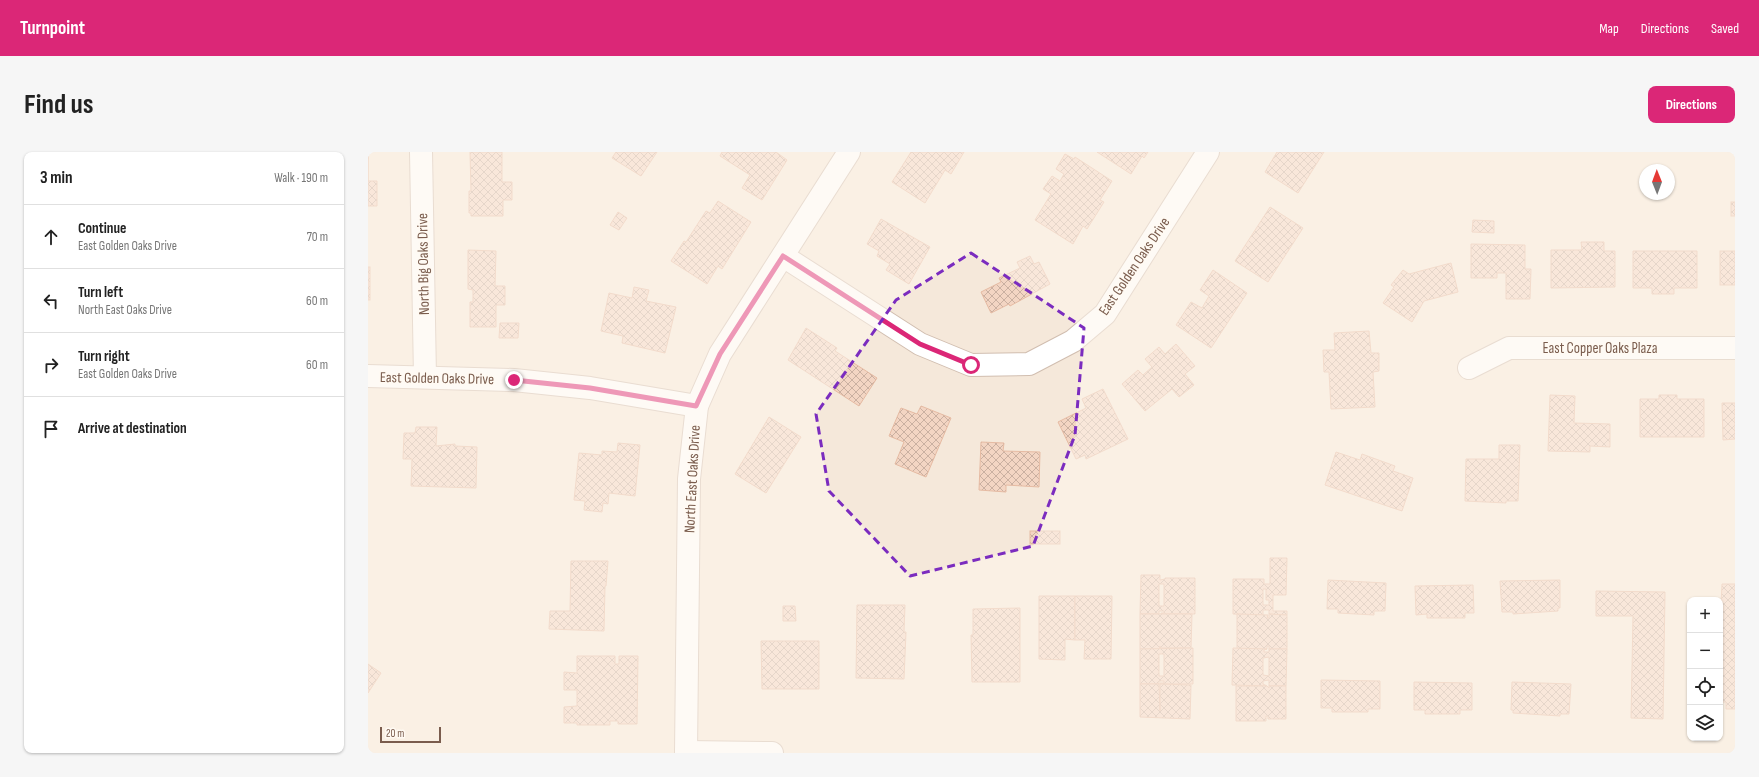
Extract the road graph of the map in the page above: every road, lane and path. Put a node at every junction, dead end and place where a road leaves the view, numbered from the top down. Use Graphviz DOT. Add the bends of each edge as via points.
graph roads {
  1 [pos="422,152"];
  2 [pos="849,152"];
  3 [pos="1208,152"];
  4 [pos="783,256"];
  5 [pos="1735,348"];
  6 [pos="1469,368"];
  7 [pos="368,376"];
  8 [pos="425,377"];
  9 [pos="696,406"];
  10 [pos="686,753"];
  11 [pos="772,753"];
  1 -- 8 [label="street, North Big Oaks Drive"];
  2 -- 4 [label="street, North East Oaks Drive"];
  3 -- 4 [label="street, East Golden Oaks Drive" via="1105,314 1073,341 1029,364 971,365 920,344"];
  4 -- 9 [label="street, North East Oaks Drive" via="720,354"];
  5 -- 6 [label="street, East Copper Oaks Plaza" via="1509,348"];
  7 -- 8 [label="street, East Golden Oaks Drive"];
  8 -- 9 [label="street, East Golden Oaks Drive" via="514,380 590,388"];
  9 -- 10 [label="street, North East Oaks Drive" via="689,478"];
  10 -- 11 [label="street"];
}
